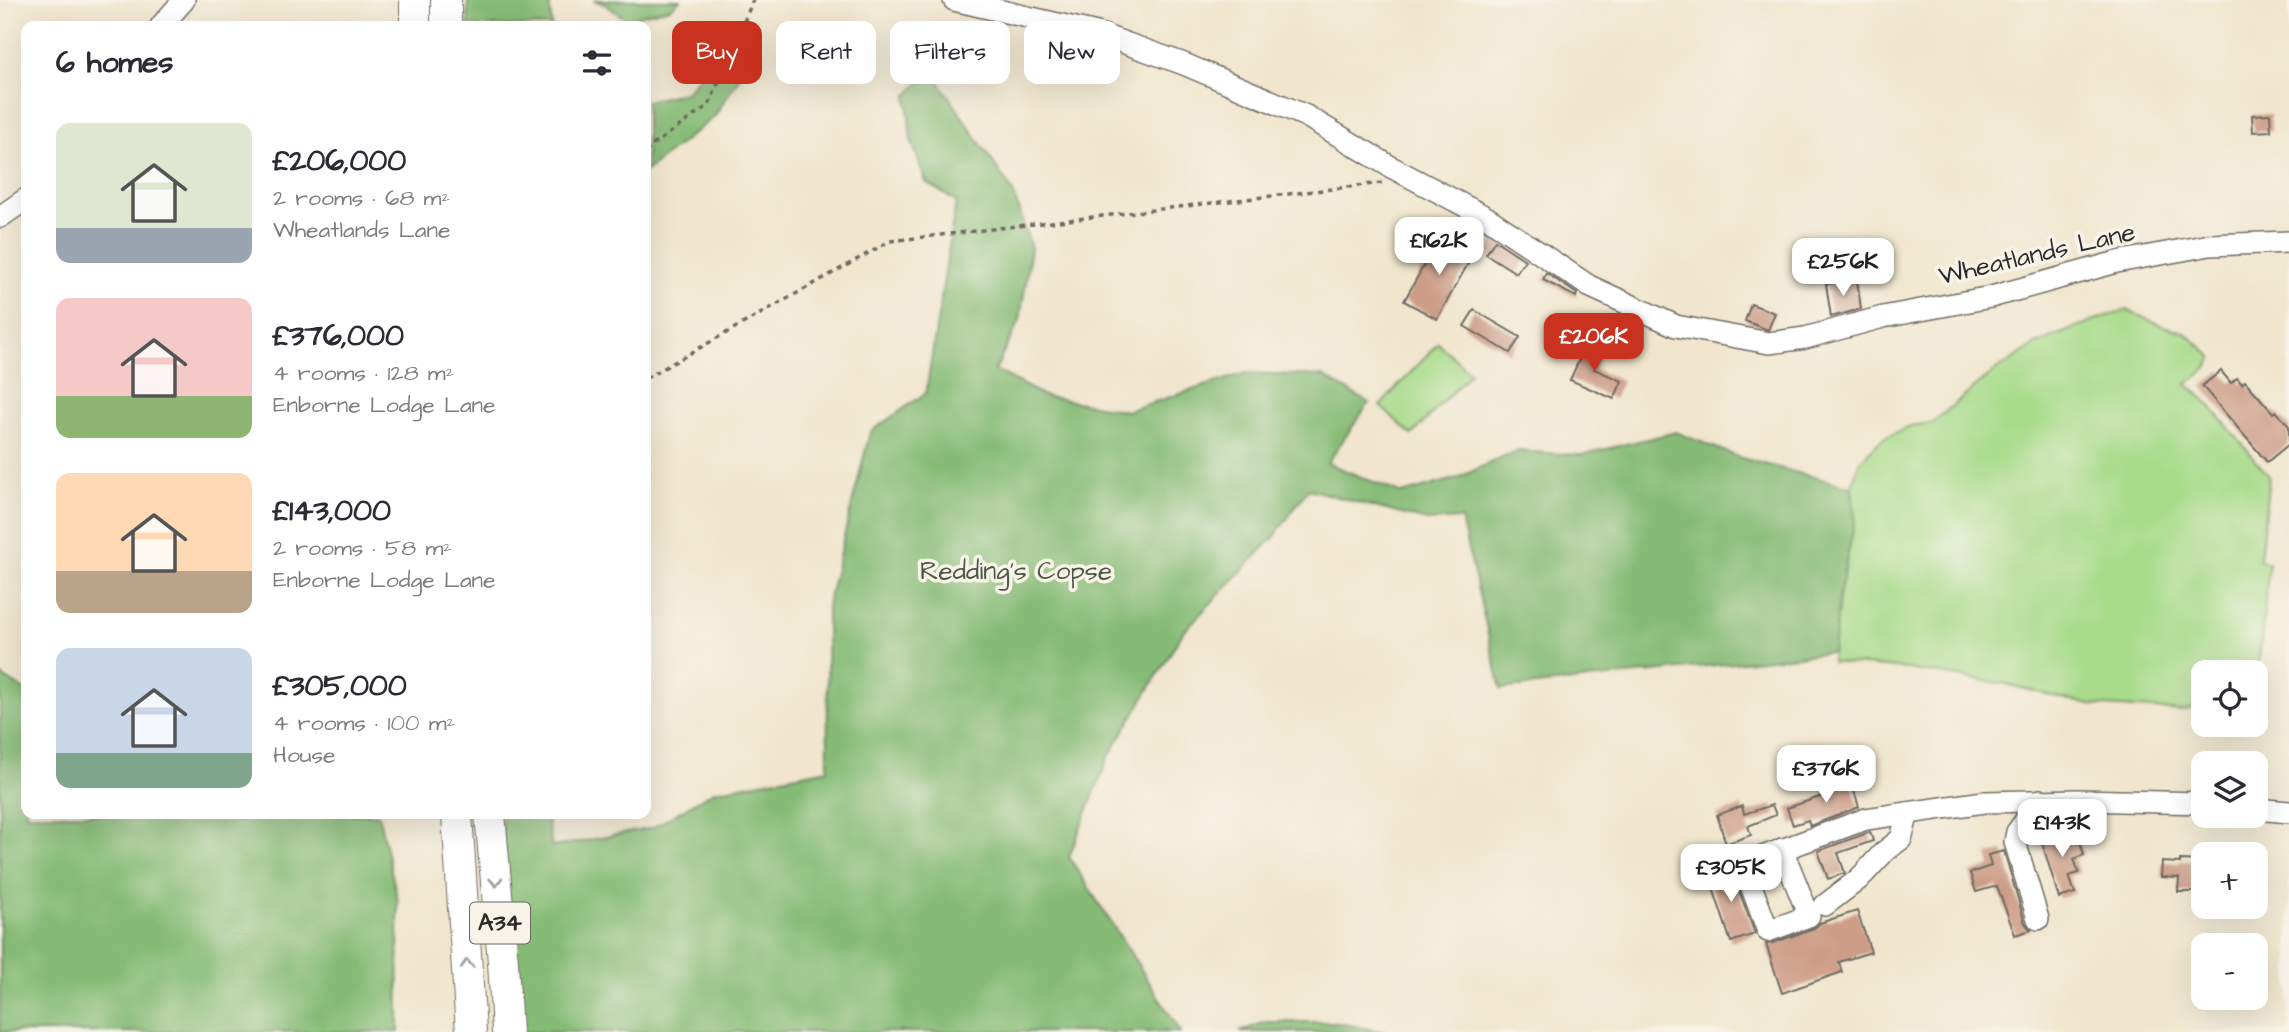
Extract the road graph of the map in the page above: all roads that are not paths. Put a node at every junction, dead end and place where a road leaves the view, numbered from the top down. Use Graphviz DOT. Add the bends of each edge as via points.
graph roads {
  1 [pos="184,0"];
  2 [pos="415,0"];
  3 [pos="446,0"];
  4 [pos="954,0"];
  5 [pos="165,21"];
  6 [pos="415,21"];
  7 [pos="446,21"];
  8 [pos="21,202"];
  9 [pos="0,217"];
  10 [pos="2289,242"];
  11 [pos="2041,800"];
  12 [pos="2191,803"];
  13 [pos="2268,810"];
  14 [pos="2289,812"];
  15 [pos="1908,813"];
  16 [pos="457,819"];
  17 [pos="489,819"];
  18 [pos="1782,849"];
  19 [pos="1825,905"];
  20 [pos="2038,919"];
  21 [pos="471,1032"];
  22 [pos="507,1032"];
  1 -- 5 [label="street"];
  2 -- 6 [label="highway"];
  3 -- 7 [label="highway"];
  4 -- 10 [label="street, Wheatlands Lane" via="1097,33 1184,64 1306,116 1486,218 1589,286 1676,326 1769,343 1991,297 2117,262 2210,245"];
  8 -- 9 [label="street"];
  11 -- 12 [label="street"];
  11 -- 15 [label="street" via="1984,802"];
  11 -- 20 [label="street" via="2017,832 2015,842"];
  13 -- 14 [label="street"];
  15 -- 18 [label="street" via="1866,819"];
  15 -- 19 [label="street" via="1901,839"];
  21 -- 16 [label="highway, A34, one-way"];
  17 -- 22 [label="highway, A34, one-way"];
}
